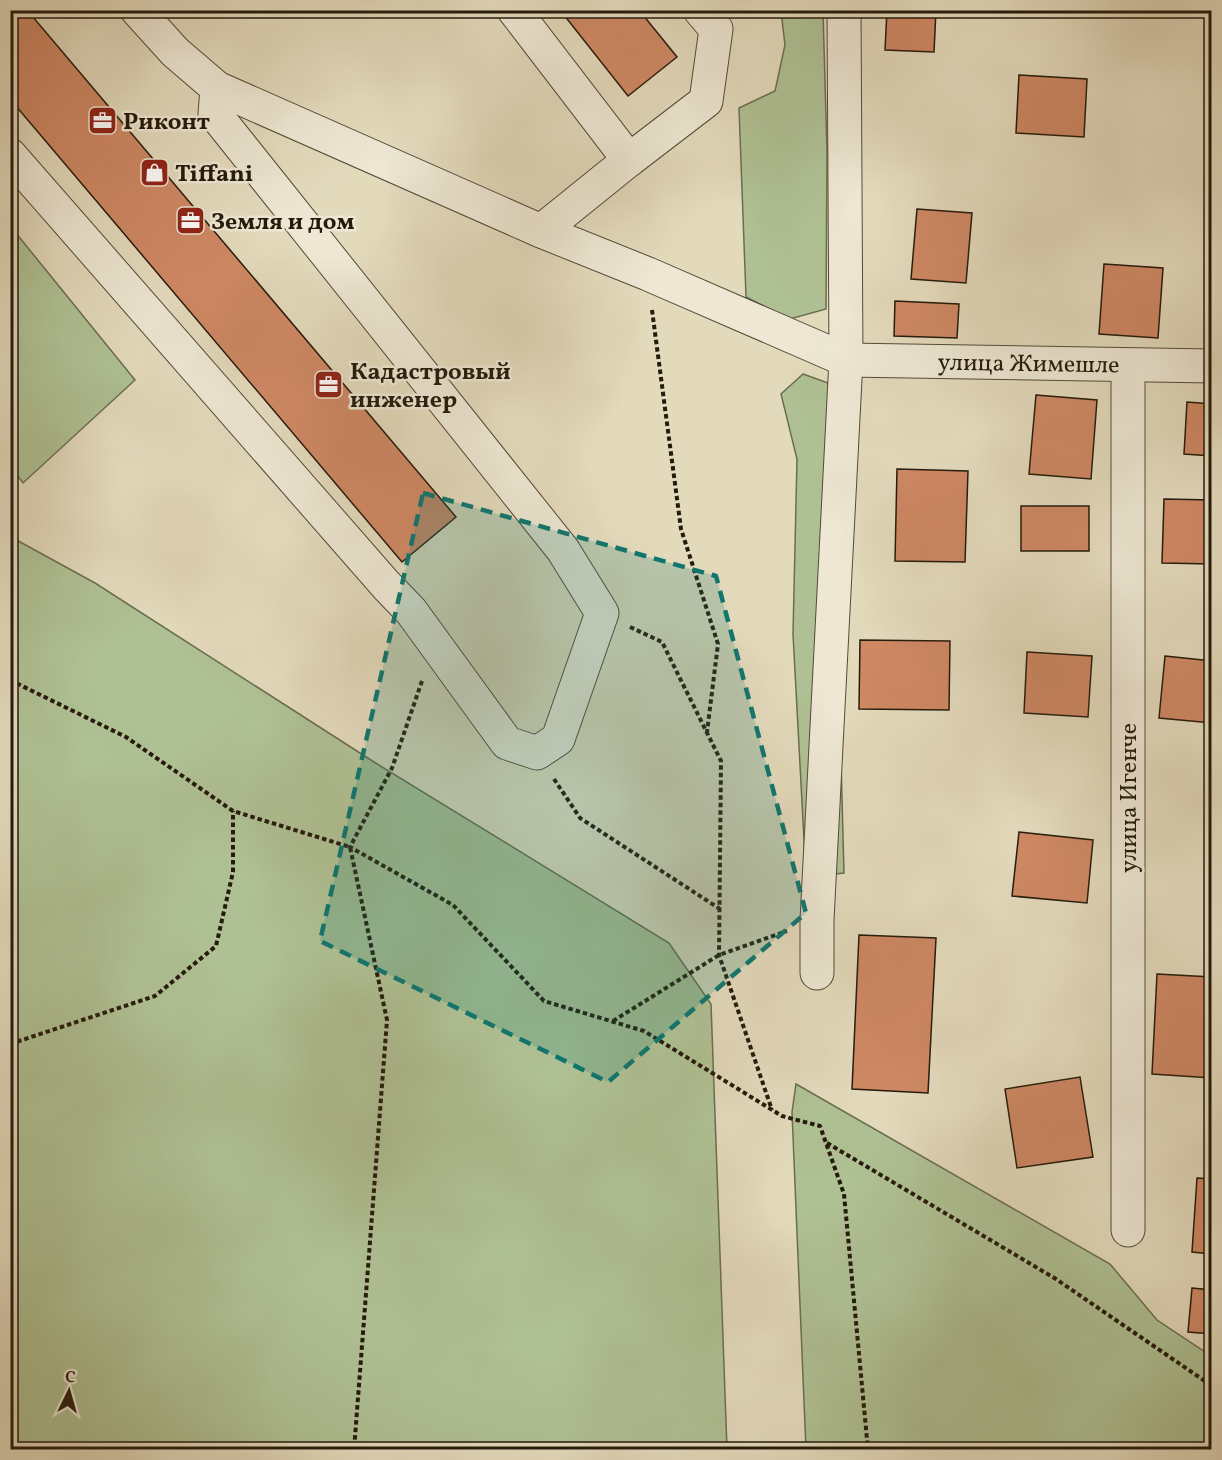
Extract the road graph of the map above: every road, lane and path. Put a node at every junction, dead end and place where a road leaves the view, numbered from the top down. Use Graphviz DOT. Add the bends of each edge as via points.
graph roads {
  1 [pos="137,10"];
  2 [pos="514,10"];
  3 [pos="700,10"];
  4 [pos="844,10"];
  5 [pos="217,88"];
  6 [pos="10,155"];
  7 [pos="629,160"];
  8 [pos="541,231"];
  9 [pos="648,273"];
  10 [pos="846,360"];
  11 [pos="1128,366"];
  12 [pos="1212,366"];
  13 [pos="602,613"];
  14 [pos="435,644"];
  15 [pos="10,680"];
  16 [pos="707,733"];
  17 [pos="537,753"];
  18 [pos="233,812"];
  19 [pos="350,847"];
  20 [pos="720,909"];
  21 [pos="817,920"];
  22 [pos="719,955"];
  23 [pos="817,973"];
  24 [pos="613,1022"];
  25 [pos="10,1044"];
  26 [pos="772,1110"];
  27 [pos="826,1143"];
  28 [pos="1128,1230"];
  29 [pos="1212,1386"];
  30 [pos="354,1449"];
  31 [pos="868,1449"];
  1 -- 5 [label="street" via="175,52"];
  2 -- 7 [label="street"];
  3 -- 7 [label="street" via="716,29 706,100"];
  4 -- 10 [label="street"];
  5 -- 8 [label="street"];
  5 -- 13 [label="street" via="215,114 563,550"];
  6 -- 14 [label="street" via="411,611"];
  7 -- 8 [label="street"];
  8 -- 9 [label="street"];
  9 -- 10 [label="street"];
  9 -- 16 [label="path" via="681,529 718,644"];
  10 -- 11 [label="street, улица Жимешле"];
  10 -- 21 [label="street"];
  11 -- 12 [label="street, улица Жимешле"];
  11 -- 28 [label="street, улица Игенче"];
  13 -- 16 [label="path" via="662,642"];
  13 -- 17 [label="street" via="558,739"];
  14 -- 17 [label="street" via="507,743"];
  14 -- 19 [label="path" via="392,768"];
  15 -- 18 [label="path" via="126,737"];
  16 -- 20 [label="path" via="721,761"];
  17 -- 20 [label="path" via="580,818"];
  18 -- 19 [label="path"];
  18 -- 25 [label="path" via="233,873 216,945 155,996"];
  19 -- 24 [label="path" via="453,905 544,1001"];
  19 -- 30 [label="path" via="387,1020"];
  20 -- 22 [label="path"];
  21 -- 22 [label="path"];
  21 -- 23 [label="street"];
  22 -- 24 [label="path"];
  22 -- 26 [label="path"];
  24 -- 26 [label="path" via="644,1031"];
  26 -- 27 [label="path" via="820,1126"];
  27 -- 29 [label="path" via="1056,1279"];
  27 -- 31 [label="path" via="844,1194"];
}
